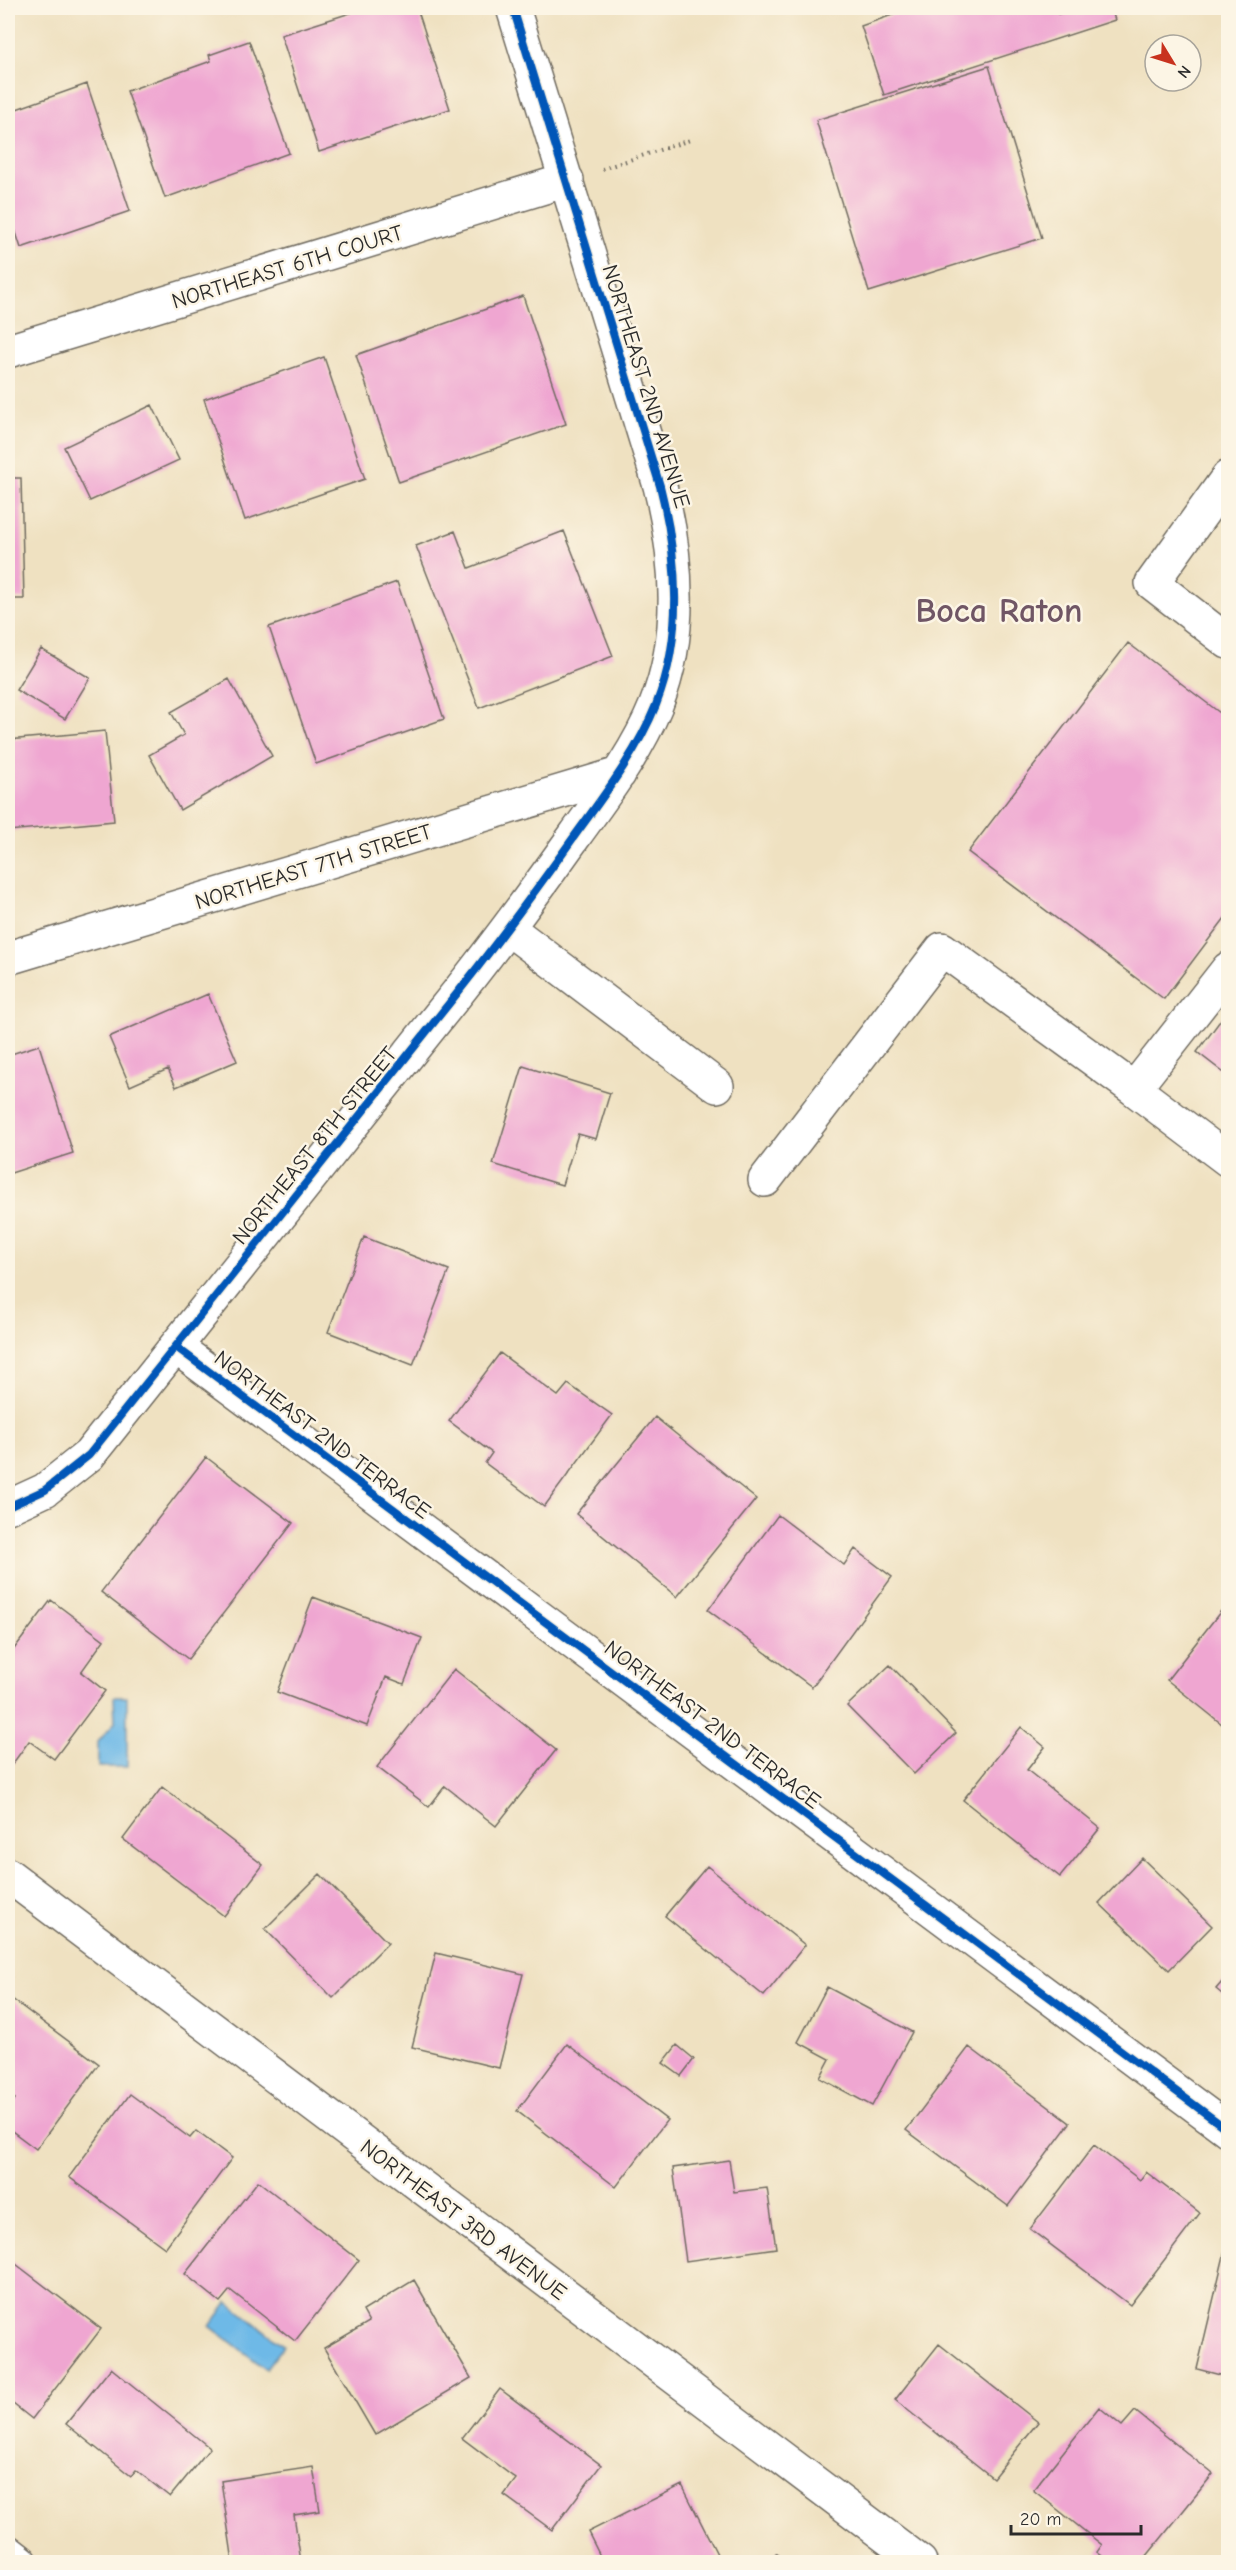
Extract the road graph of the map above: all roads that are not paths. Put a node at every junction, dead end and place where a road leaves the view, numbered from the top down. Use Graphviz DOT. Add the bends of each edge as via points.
graph roads {
  1 [pos="513,8"];
  2 [pos="567,180"];
  3 [pos="8,351"];
  4 [pos="1228,477"];
  5 [pos="1228,642"];
  6 [pos="618,774"];
  7 [pos="509,929"];
  8 [pos="8,958"];
  9 [pos="1228,969"];
  10 [pos="717,1086"];
  11 [pos="1134,1089"];
  12 [pos="1228,1160"];
  13 [pos="765,1180"];
  14 [pos="176,1347"];
  15 [pos="8,1507"];
  16 [pos="8,1875"];
  17 [pos="1228,2130"];
  18 [pos="8,2553"];
  19 [pos="21,2562"];
  20 [pos="920,2562"];
  1 -- 2 [label="street, NORTHEAST 2ND AVENUE"];
  2 -- 3 [label="street, NORTHEAST 6TH COURT"];
  2 -- 6 [label="street, NORTHEAST 2ND AVENUE" via="660,486 671,529 675,574 669,662 656,705"];
  4 -- 5 [label="street" via="1152,583"];
  6 -- 7 [label="street, NORTHEAST 8TH STREET"];
  6 -- 8 [label="street, NORTHEAST 7TH STREET"];
  7 -- 10 [label="street"];
  7 -- 14 [label="street, NORTHEAST 8TH STREET"];
  9 -- 11 [label="street"];
  11 -- 12 [label="street"];
  11 -- 13 [label="street" via="942,949"];
  14 -- 15 [label="street, NORTHEAST 8TH STREET" via="89,1455 45,1490"];
  14 -- 17 [label="street, NORTHEAST 2ND TERRACE"];
  16 -- 20 [label="street, NORTHEAST 3RD AVENUE"];
  18 -- 19 [label="street"];
}
